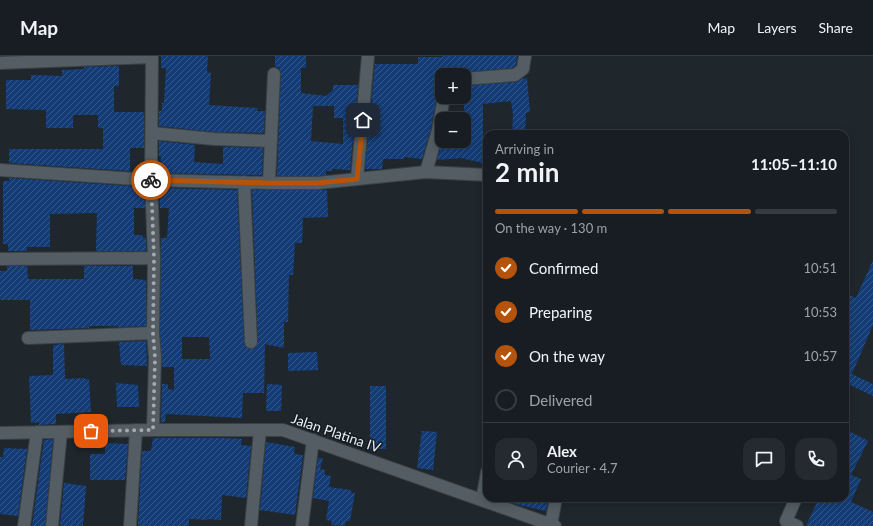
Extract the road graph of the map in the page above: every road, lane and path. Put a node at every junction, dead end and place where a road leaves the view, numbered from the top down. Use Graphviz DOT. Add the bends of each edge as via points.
graph roads {
  1 [pos="152,56"];
  2 [pos="368,56"];
  3 [pos="525,56"];
  4 [pos="0,63"];
  5 [pos="274,74"];
  6 [pos="471,78"];
  7 [pos="443,104"];
  8 [pos="152,133"];
  9 [pos="271,141"];
  10 [pos="0,170"];
  11 [pos="426,172"];
  12 [pos="483,175"];
  13 [pos="357,179"];
  14 [pos="151,180"];
  15 [pos="244,182"];
  16 [pos="269,183"];
  17 [pos="154,258"];
  18 [pos="0,259"];
  19 [pos="153,333"];
  20 [pos="28,338"];
  21 [pos="251,342"];
  22 [pos="136,430"];
  23 [pos="153,430"];
  24 [pos="260,430"];
  25 [pos="37,432"];
  26 [pos="61,432"];
  27 [pos="0,433"];
  28 [pos="313,440"];
  29 [pos="483,494"];
  30 [pos="482,500"];
  31 [pos="488,502"];
  32 [pos="556,502"];
  33 [pos="794,502"];
  34 [pos="554,525"];
  35 [pos="24,526"];
  36 [pos="52,526"];
  37 [pos="130,526"];
  38 [pos="251,526"];
  39 [pos="302,526"];
  40 [pos="797,526"];
  1 -- 4 [label="street"];
  1 -- 8 [label="street"];
  2 -- 13 [label="street"];
  3 -- 6 [label="street" via="524,69 515,75"];
  5 -- 9 [label="street"];
  7 -- 11 [label="street"];
  8 -- 9 [label="street"];
  8 -- 14 [label="street"];
  9 -- 16 [label="street"];
  10 -- 14 [label="street"];
  11 -- 12 [label="street"];
  11 -- 13 [label="street"];
  13 -- 16 [label="street" via="318,183"];
  14 -- 15 [label="street"];
  14 -- 17 [label="street"];
  15 -- 16 [label="street"];
  15 -- 21 [label="street"];
  17 -- 18 [label="street"];
  17 -- 19 [label="street"];
  19 -- 20 [label="street"];
  19 -- 23 [label="street"];
  22 -- 23 [label="street, Jalan Platina IV"];
  22 -- 26 [label="street, Jalan Platina IV"];
  22 -- 37 [label="street"];
  23 -- 24 [label="street, Jalan Platina IV"];
  24 -- 28 [label="street, Jalan Platina IV" via="283,430"];
  24 -- 38 [label="street"];
  25 -- 26 [label="street, Jalan Platina IV"];
  25 -- 27 [label="street, Jalan Platina IV"];
  25 -- 35 [label="street"];
  26 -- 36 [label="street"];
  28 -- 30 [label="street, Jalan Platina IV"];
  28 -- 39 [label="street"];
  29 -- 30 [label="street"];
  31 -- 34 [label="street, Jalan Platina IV"];
  32 -- 34 [label="street"];
  33 -- 40 [label="street" via="786,521"];
}
